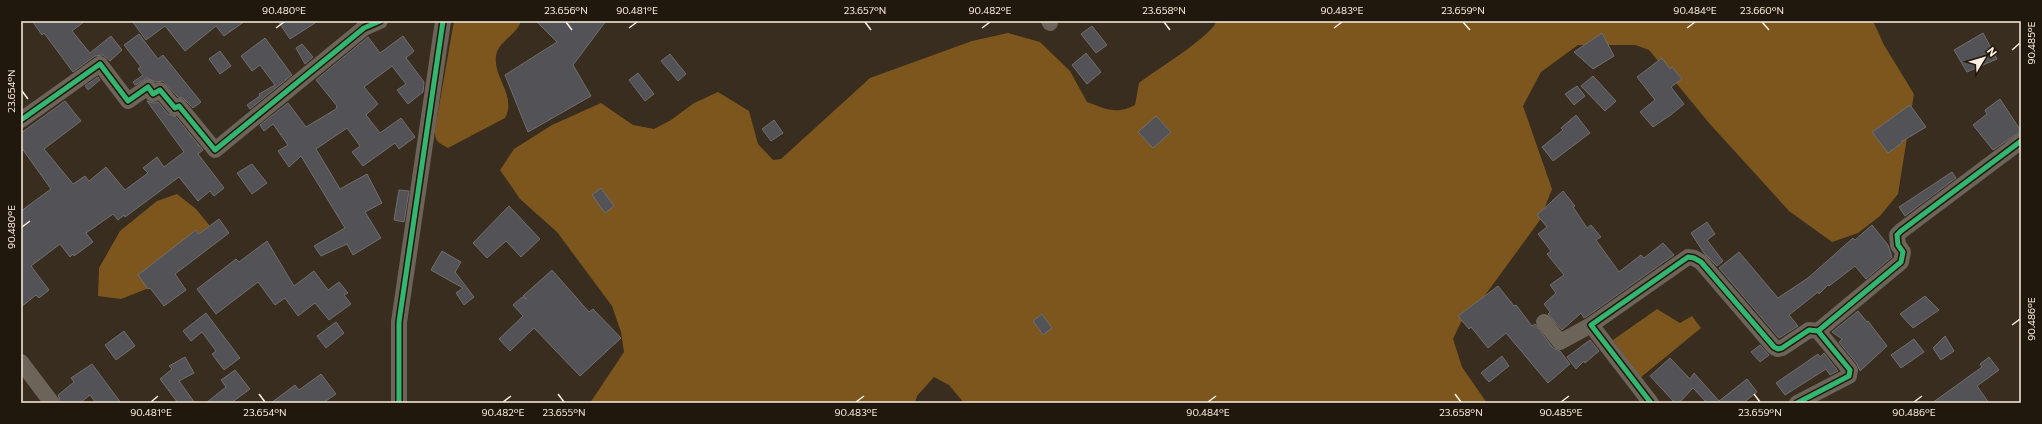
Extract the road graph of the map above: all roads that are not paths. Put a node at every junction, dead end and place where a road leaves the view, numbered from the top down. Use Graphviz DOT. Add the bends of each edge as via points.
graph roads {
  1 [pos="380,21"];
  2 [pos="443,21"];
  3 [pos="361,25"];
  4 [pos="21,120"];
  5 [pos="2021,141"];
  6 [pos="1544,322"];
  7 [pos="1591,325"];
  8 [pos="1818,331"];
  9 [pos="23,369"];
  10 [pos="52,403"];
  11 [pos="398,403"];
  12 [pos="1651,403"];
  13 [pos="1797,403"];
  1 -- 3 [label="street"];
  2 -- 11 [label="street" via="398,322"];
  3 -- 4 [label="street" via="215,150 188,115 179,106 175,108 160,90 153,94 148,87 128,101 100,64"];
  5 -- 8 [label="street" via="1901,231 1897,236 1898,245 1903,252 1901,262"];
  6 -- 7 [label="street" via="1560,342"];
  7 -- 8 [label="street" via="1688,257 1701,262 1774,347 1782,348 1809,330"];
  7 -- 12 [label="street"];
  8 -- 13 [label="street" via="1851,373"];
  9 -- 10 [label="street"];
}
